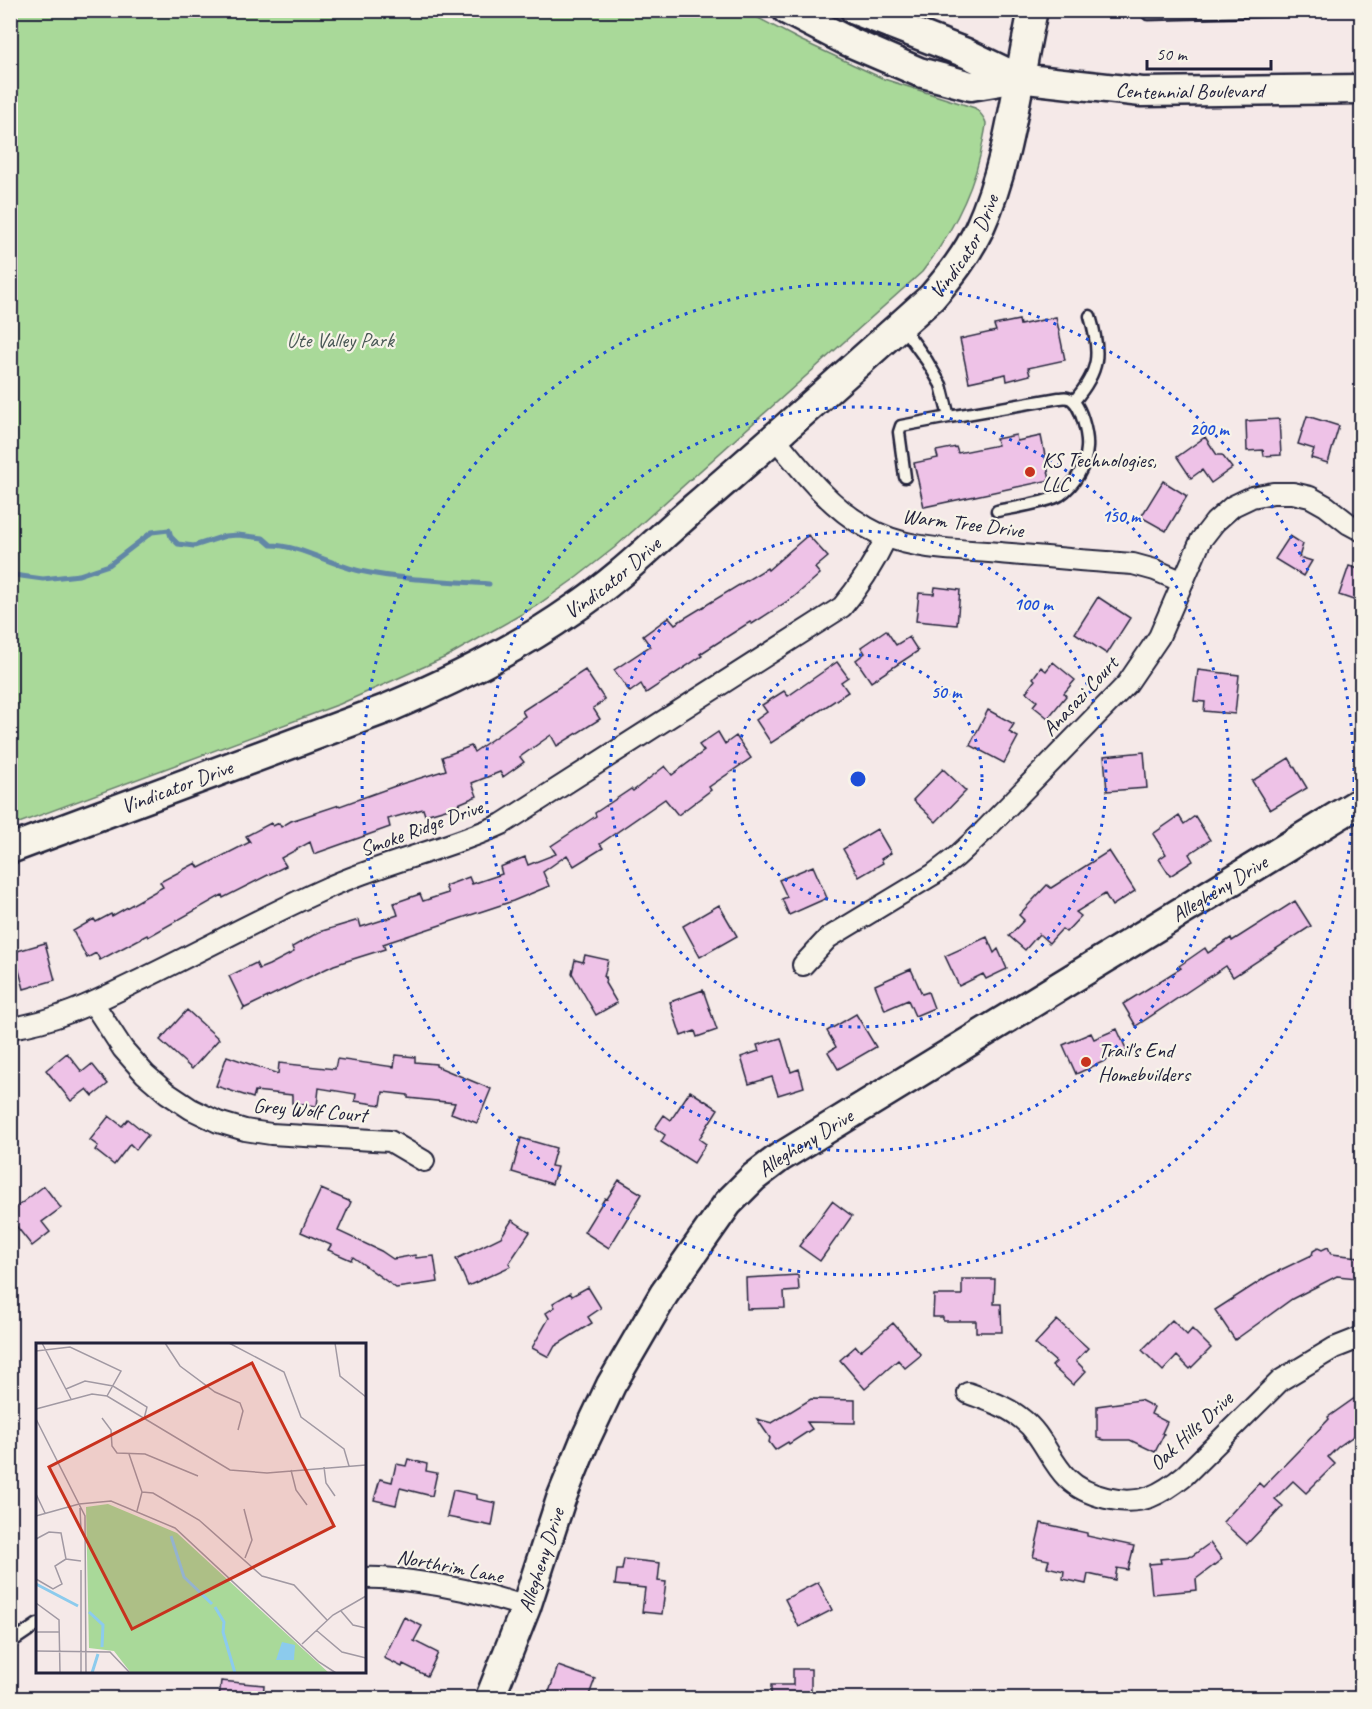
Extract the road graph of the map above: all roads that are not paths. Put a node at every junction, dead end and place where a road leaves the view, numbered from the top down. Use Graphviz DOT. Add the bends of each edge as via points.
graph roads {
  1 [pos="786,10"];
  2 [pos="855,10"];
  3 [pos="1032,10"];
  4 [pos="1145,10"];
  5 [pos="1289,10"];
  6 [pos="1274,11"];
  7 [pos="1018,78"];
  8 [pos="1362,88"];
  9 [pos="1090,316"];
  10 [pos="901,325"];
  11 [pos="1074,401"];
  12 [pos="949,417"];
  13 [pos="774,438"];
  14 [pos="905,477"];
  15 [pos="997,511"];
  16 [pos="1362,531"];
  17 [pos="886,538"];
  18 [pos="1183,582"];
  19 [pos="1362,801"];
  20 [pos="10,849"];
  21 [pos="803,965"];
  22 [pos="93,1003"];
  23 [pos="10,1028"];
  24 [pos="424,1161"];
  25 [pos="1362,1337"];
  26 [pos="968,1393"];
  27 [pos="366,1578"];
  28 [pos="526,1607"];
  29 [pos="36,1625"];
  30 [pos="10,1643"];
  31 [pos="490,1698"];
  1 -- 7 [label="main road, Centennial Boulevard" via="919,72 971,86"];
  2 -- 7 [label="main road, Centennial Boulevard" via="966,53"];
  3 -- 7 [label="main road, Vindicator Drive"];
  4 -- 6 [label="lane" via="1148,14"];
  5 -- 6 [label="lane"];
  7 -- 8 [label="main road, Centennial Boulevard" via="1142,92"];
  7 -- 10 [label="main road, Vindicator Drive" via="1008,139 992,198 978,231 950,276"];
  9 -- 11 [label="lane" via="1098,353 1089,380"];
  10 -- 12 [label="lane" via="941,386"];
  10 -- 13 [label="main road, Vindicator Drive"];
  11 -- 12 [label="lane" via="1059,398"];
  11 -- 15 [label="lane" via="1083,420 1088,447 1073,484 1059,496"];
  12 -- 14 [label="lane" via="901,426"];
  13 -- 17 [label="street, Warm Tree Drive" via="838,508"];
  13 -- 20 [label="main road, Vindicator Drive" via="574,609 443,685"];
  16 -- 18 [label="street, Anasazi Court" via="1310,497 1293,493 1252,497 1233,506 1215,522 1201,540"];
  17 -- 18 [label="street, Warm Tree Drive" via="943,548 1133,564"];
  17 -- 22 [label="street, Smoke Ridge Drive" via="858,589 842,608 502,824 329,886"];
  18 -- 21 [label="street, Anasazi Court" via="1158,637 1127,684 984,831 934,873 828,938"];
  19 -- 28 [label="main road, Allegheny Drive" via="779,1158 754,1177 728,1203 664,1294 611,1385 561,1499"];
  22 -- 23 [label="street, Smoke Ridge Drive" via="49,1020"];
  22 -- 24 [label="street, Grey Wolf Court" via="145,1074 166,1093 218,1122 271,1134 390,1141"];
  25 -- 26 [label="street, Oak Hills Drive" via="1334,1348 1281,1380 1185,1475 1148,1497 1125,1500 1085,1490 1068,1479 1023,1419"];
  27 -- 28 [label="street, Northrim Lane" via="440,1585"];
  28 -- 31 [label="main road, Allegheny Drive"];
  29 -- 30 [label="lane"];
}
